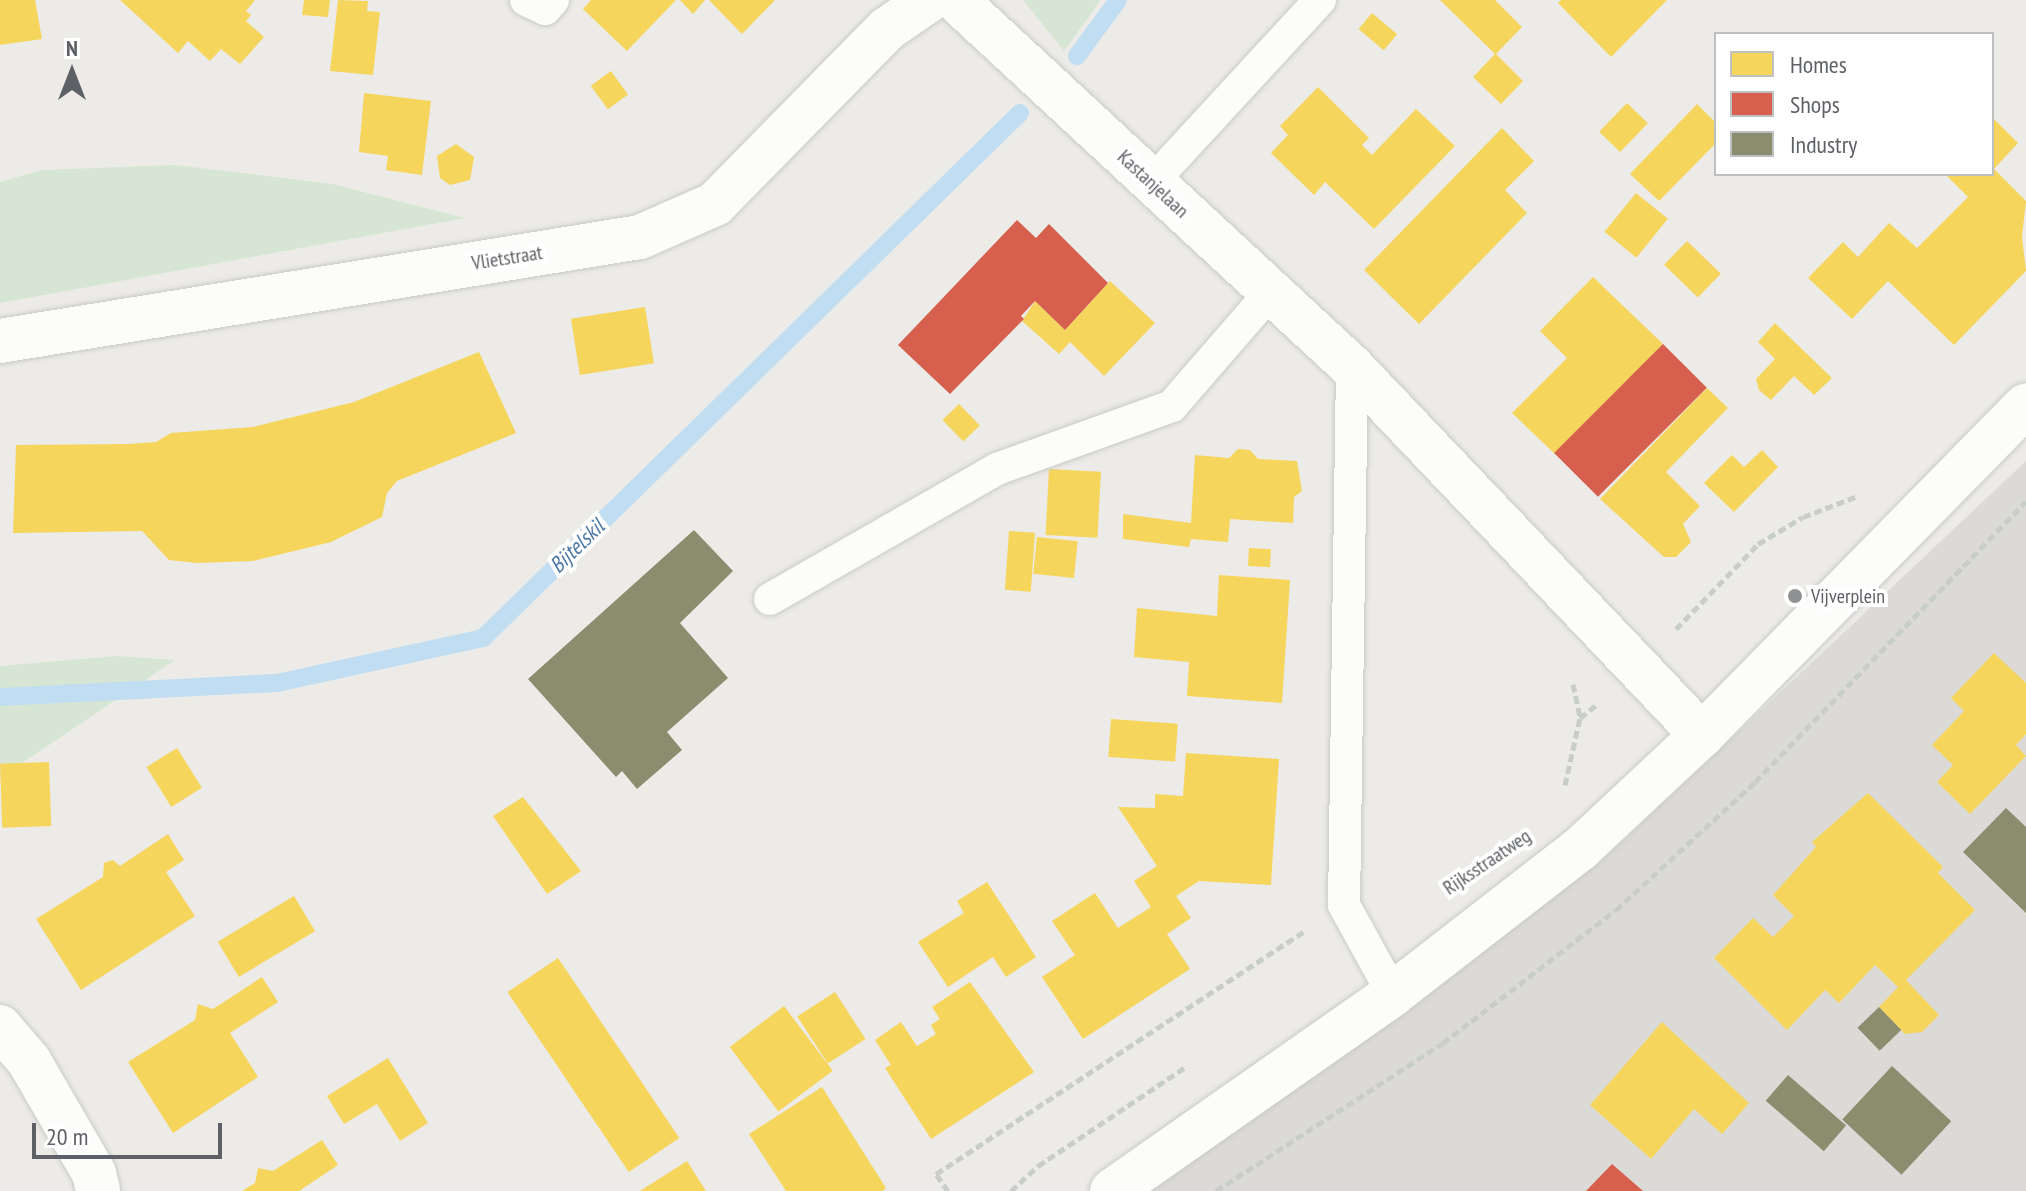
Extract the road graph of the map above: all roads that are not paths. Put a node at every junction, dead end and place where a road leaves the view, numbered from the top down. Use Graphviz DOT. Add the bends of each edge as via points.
graph roads {
  1 [pos="526,0"];
  2 [pos="553,0"];
  3 [pos="929,0"];
  4 [pos="956,0"];
  5 [pos="1320,0"];
  6 [pos="1152,182"];
  7 [pos="1269,294"];
  8 [pos="0,341"];
  9 [pos="1352,367"];
  10 [pos="2026,405"];
  11 [pos="770,599"];
  12 [pos="1702,735"];
  13 [pos="1393,994"];
  14 [pos="0,1027"];
  15 [pos="98,1191"];
  16 [pos="1112,1191"];
  1 -- 2 [label="lane" via="545,9"];
  3 -- 8 [label="street, Vlietstraat" via="887,29 715,204 640,237"];
  4 -- 6 [label="street, Kastanjelaan"];
  5 -- 6 [label="lane"];
  6 -- 7 [label="street, Kastanjelaan"];
  7 -- 9 [label="street, Kastanjelaan"];
  7 -- 11 [label="lane" via="1172,406 997,469"];
  9 -- 12 [label="street"];
  9 -- 13 [label="lane" via="1344,905"];
  10 -- 12 [label="street"];
  12 -- 13 [label="street" via="1580,849"];
  13 -- 16 [label="street"];
  14 -- 15 [label="street" via="29,1061 94,1173"];
}
